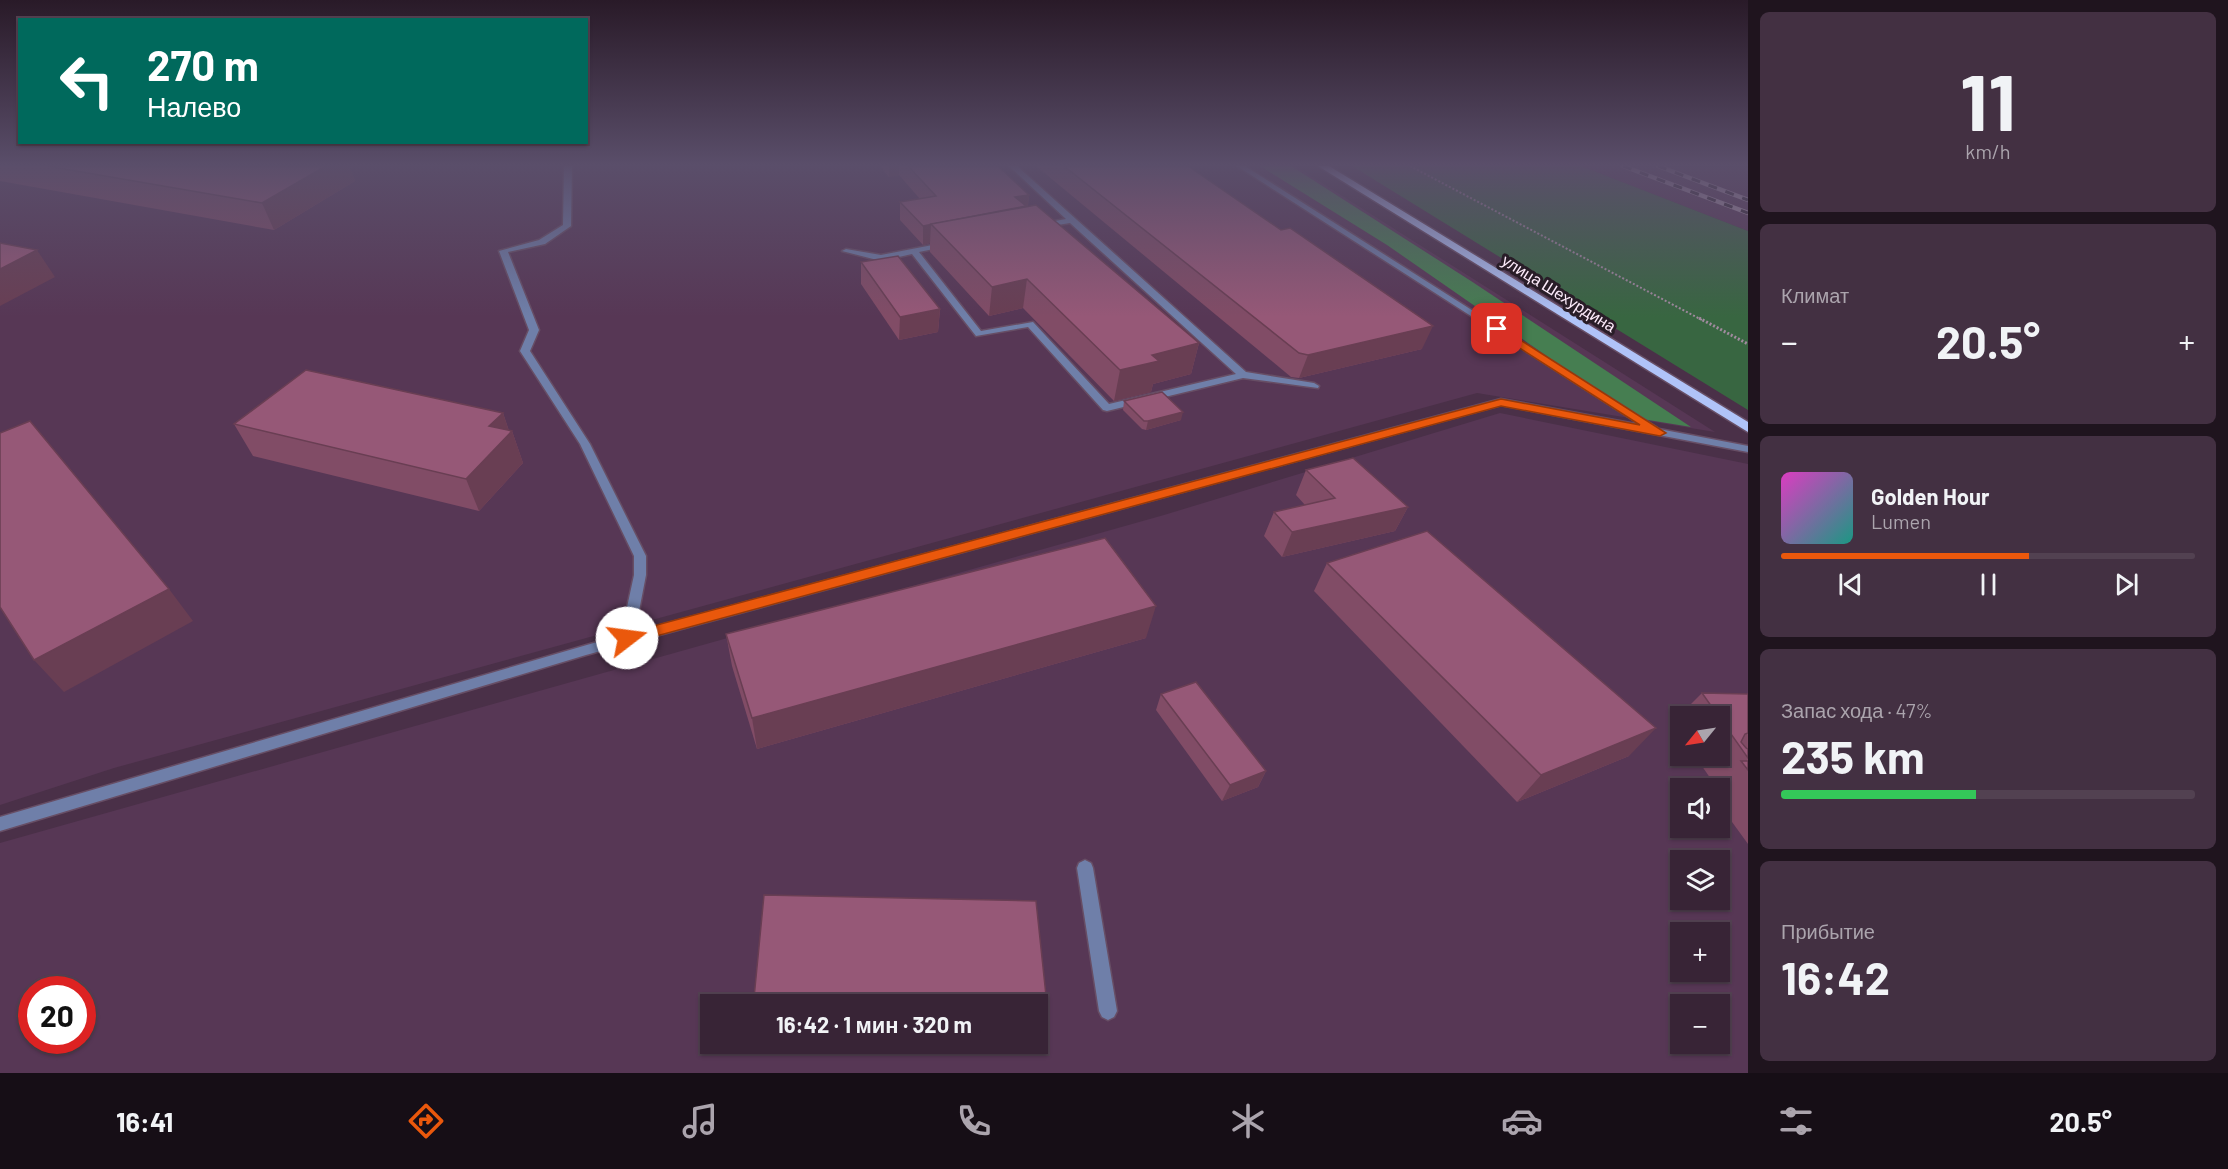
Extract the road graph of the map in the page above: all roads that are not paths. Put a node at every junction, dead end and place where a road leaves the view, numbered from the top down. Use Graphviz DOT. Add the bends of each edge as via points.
graph roads {
  1 [pos="567,216"];
  2 [pos="1068,216"];
  3 [pos="1319,216"];
  4 [pos="1403,216"];
  5 [pos="1072,220"];
  6 [pos="1027,229"];
  7 [pos="959,242"];
  8 [pos="914,250"];
  9 [pos="846,251"];
  10 [pos="1243,375"];
  11 [pos="1314,386"];
  12 [pos="1748,428"];
  13 [pos="1660,433"];
  14 [pos="1748,449"];
  15 [pos="627,638"];
  16 [pos="0,824"];
  17 [pos="1085,868"];
  18 [pos="1108,1011"];
  1 -- 15 [label="street" via="567,226 542,242 503,251 534,330 525,351 585,444 640,556"];
  2 -- 5 [label="street"];
  3 -- 13 [label="street"];
  4 -- 12 [label="main road, улица Шехурдина"];
  5 -- 6 [label="street"];
  5 -- 10 [label="street"];
  7 -- 8 [label="street"];
  8 -- 9 [label="street" via="881,258"];
  8 -- 10 [label="street" via="979,334 1030,324 1107,408"];
  10 -- 11 [label="street"];
  13 -- 14 [label="street"];
  13 -- 15 [label="street" via="1501,402"];
  15 -- 16 [label="street"];
  17 -- 18 [label="street"];
}
